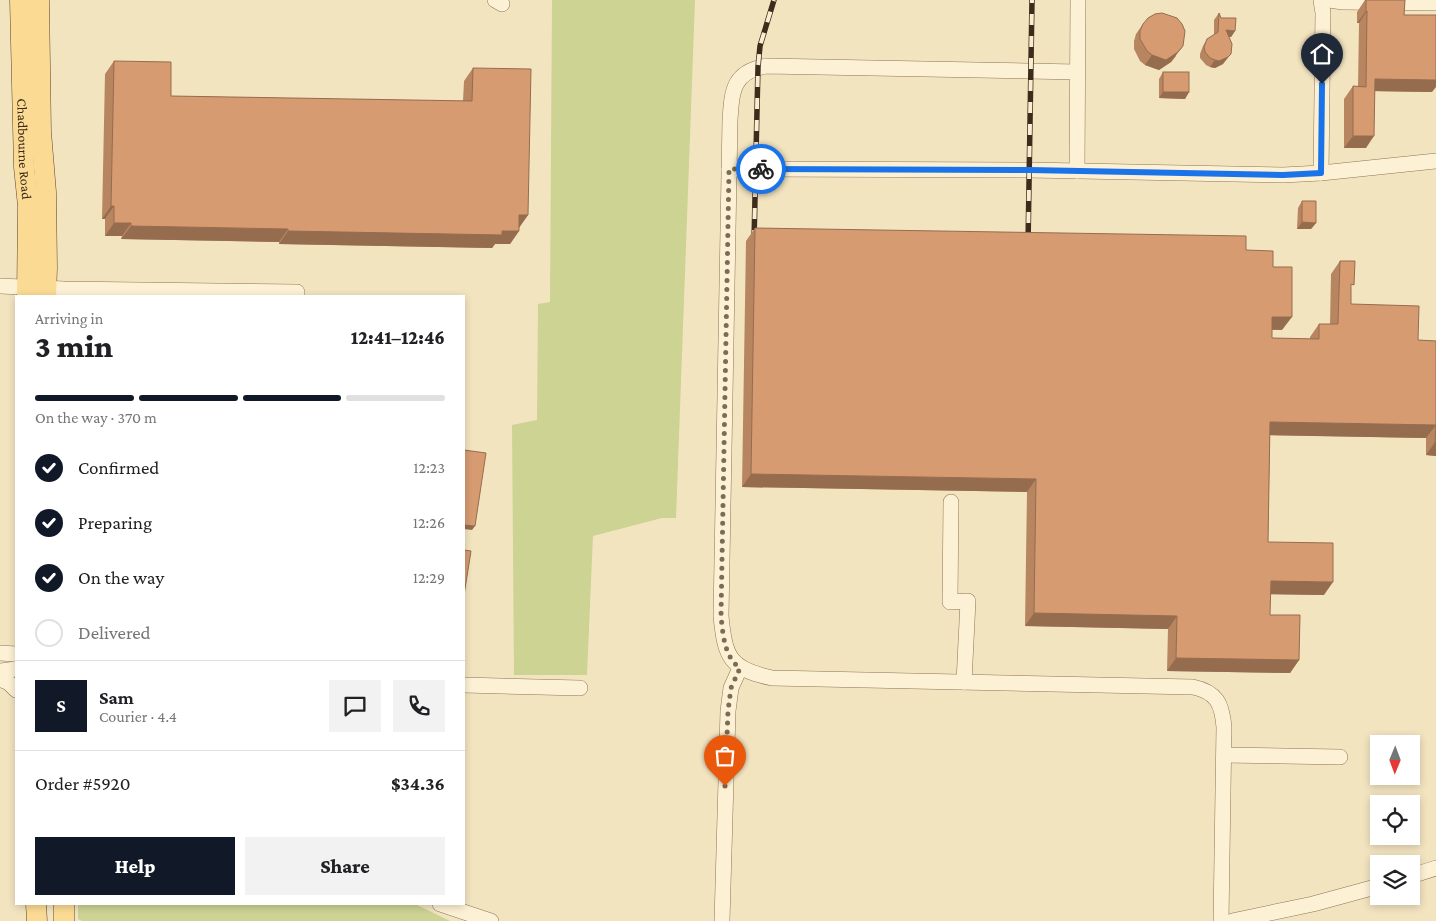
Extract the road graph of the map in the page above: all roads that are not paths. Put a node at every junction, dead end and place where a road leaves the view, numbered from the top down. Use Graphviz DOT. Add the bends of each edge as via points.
graph roads {
  1 [pos="20,0"];
  2 [pos="39,0"];
  3 [pos="1078,0"];
  4 [pos="1321,0"];
  5 [pos="1330,0"];
  6 [pos="1436,3"];
  7 [pos="1077,72"];
  8 [pos="1436,161"];
  9 [pos="729,169"];
  10 [pos="1076,171"];
  11 [pos="1321,173"];
  12 [pos="0,286"];
  13 [pos="37,292"];
  14 [pos="181,294"];
  15 [pos="297,294"];
  16 [pos="951,502"];
  17 [pos="0,653"];
  18 [pos="15,654"];
  19 [pos="740,668"];
  20 [pos="15,669"];
  21 [pos="0,671"];
  22 [pos="0,679"];
  23 [pos="964,682"];
  24 [pos="465,685"];
  25 [pos="580,688"];
  26 [pos="15,689"];
  27 [pos="1224,755"];
  28 [pos="1340,757"];
  29 [pos="1436,868"];
  30 [pos="1420,873"];
  31 [pos="1370,888"];
  32 [pos="36,905"];
  33 [pos="64,905"];
  34 [pos="443,905"];
  35 [pos="37,921"];
  36 [pos="64,921"];
  37 [pos="491,921"];
  38 [pos="722,921"];
  39 [pos="1221,921"];
  40 [pos="1232,921"];
  1 -- 13 [label="main road, Chadbourne Road" via="24,167"];
  2 -- 13 [label="main road, Chadbourne Road" via="41,132 45,174"];
  3 -- 7 [label="street"];
  4 -- 11 [label="street"];
  5 -- 6 [label="street"];
  7 -- 9 [label="street" via="758,67 738,80 733,92"];
  7 -- 10 [label="street"];
  8 -- 11 [label="street"];
  9 -- 10 [label="street"];
  9 -- 19 [label="street" via="721,616 724,642 732,660"];
  10 -- 11 [label="street"];
  12 -- 13 [label="street"];
  13 -- 14 [label="street"];
  14 -- 15 [label="street"];
  16 -- 23 [label="street" via="950,602 968,601"];
  17 -- 18 [label="street"];
  19 -- 23 [label="street" via="772,678"];
  19 -- 38 [label="street" via="731,688 728,711"];
  20 -- 21 [label="street"];
  22 -- 26 [label="street"];
  23 -- 27 [label="street" via="1203,689 1219,702 1224,726"];
  24 -- 25 [label="street"];
  27 -- 28 [label="street"];
  27 -- 39 [label="street"];
  29 -- 30 [label="street"];
  31 -- 40 [label="street"];
  32 -- 35 [label="main road"];
  33 -- 36 [label="main road"];
  34 -- 37 [label="street"];
}
